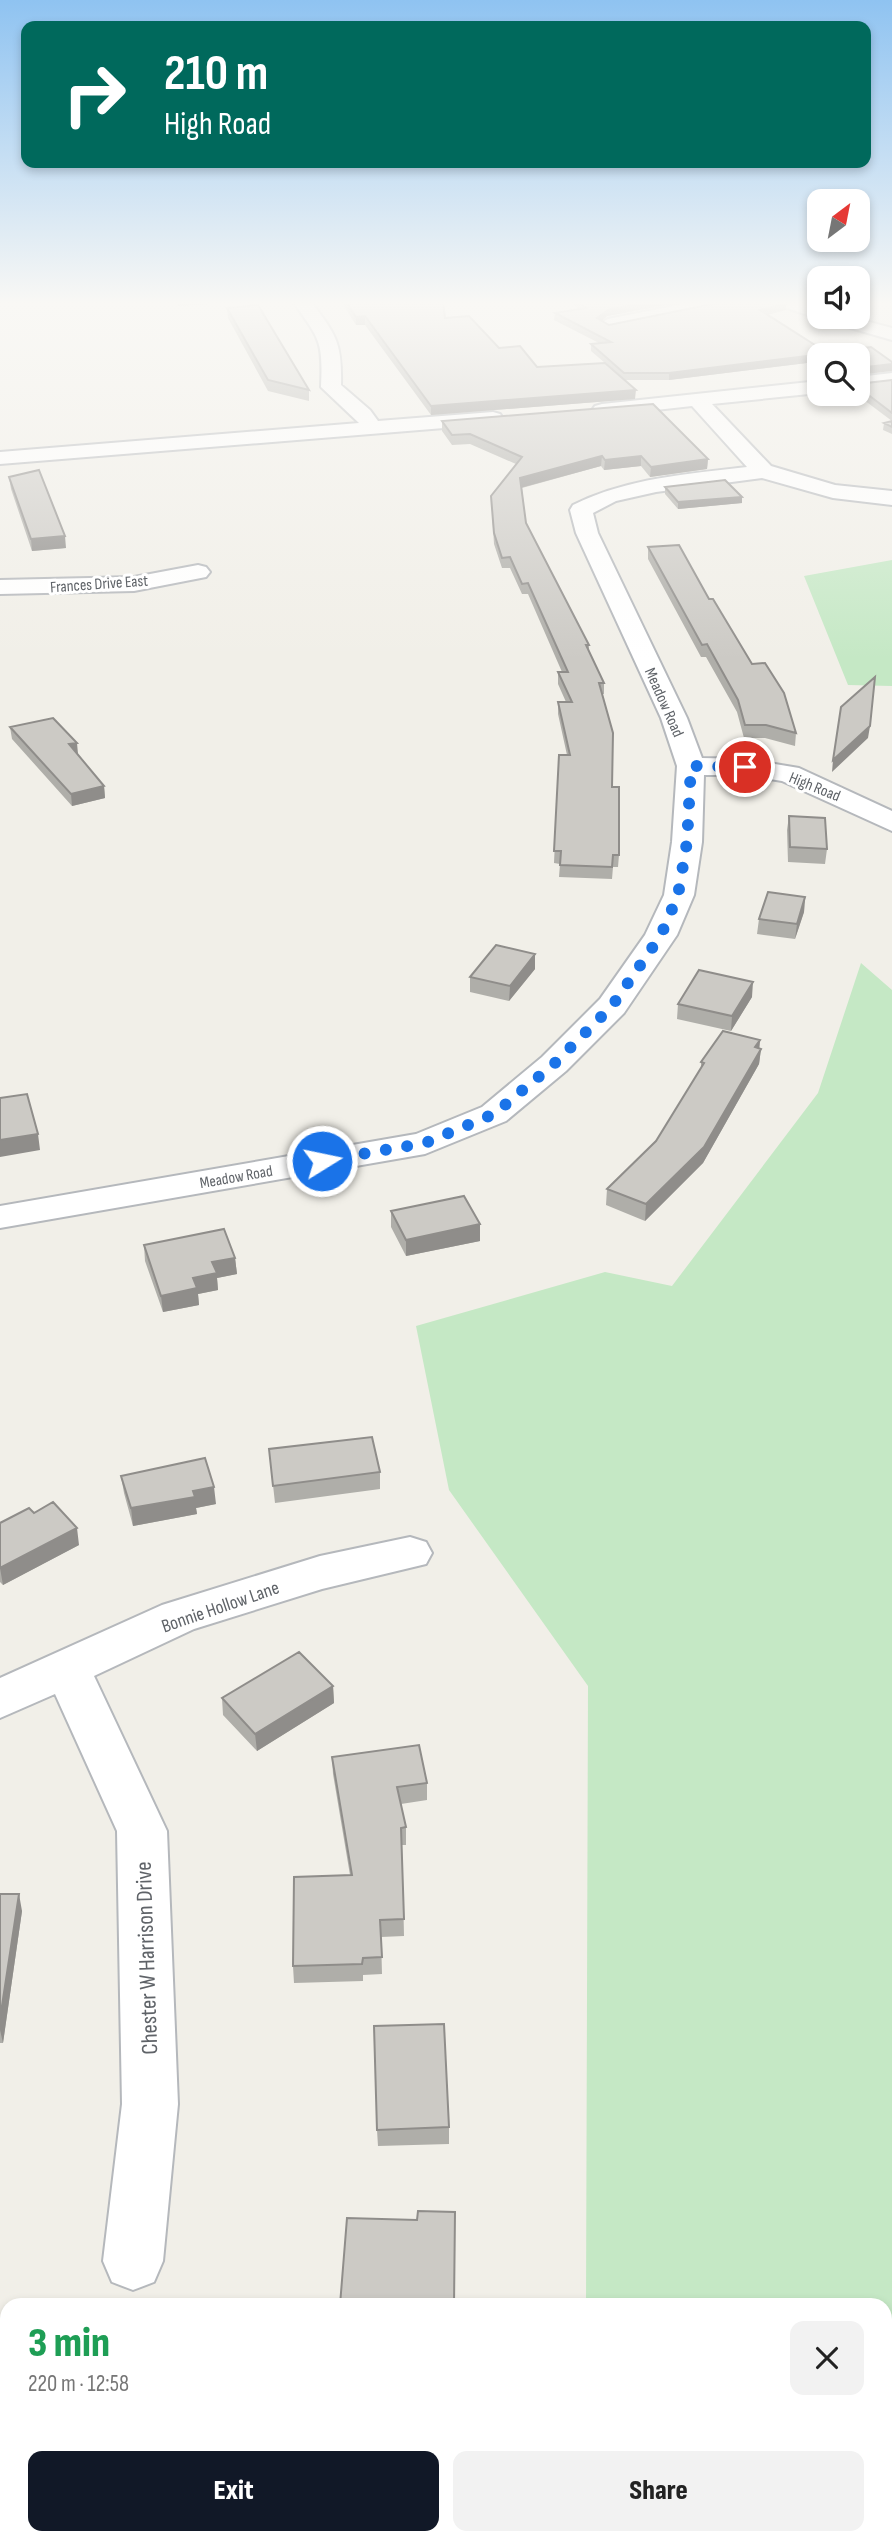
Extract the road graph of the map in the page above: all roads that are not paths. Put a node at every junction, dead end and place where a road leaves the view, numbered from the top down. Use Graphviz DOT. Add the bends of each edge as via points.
graph roads {
  1 [pos="369,422"];
  2 [pos="451,422"];
  3 [pos="717,422"];
  4 [pos="373,428"];
  5 [pos="0,458"];
  6 [pos="763,471"];
  7 [pos="892,498"];
  8 [pos="198,572"];
  9 [pos="0,587"];
  10 [pos="691,766"];
  11 [pos="892,821"];
  12 [pos="0,1217"];
  13 [pos="410,1553"];
  14 [pos="68,1670"];
  15 [pos="0,1699"];
  16 [pos="133,2261"];
  1 -- 4 [label="street"];
  2 -- 4 [label="street"];
  3 -- 6 [label="street"];
  4 -- 5 [label="street"];
  6 -- 7 [label="street" via="833,491"];
  6 -- 10 [label="street, Meadow Road" via="656,485 609,496 581,510 587,533 674,718"];
  8 -- 9 [label="street, Frances Drive East" via="134,584"];
  10 -- 11 [label="street, High Road" via="789,774"];
  10 -- 12 [label="street, Meadow Road" via="687,842 678,895 661,935 612,1006 554,1064 494,1114 425,1143"];
  13 -- 14 [label="street, Bonnie Hollow Lane" via="320,1573 178,1617"];
  14 -- 15 [label="street, Bonnie Hollow Lane"];
  14 -- 16 [label="street, Chester W Harrison Drive" via="142,1831 150,2104"];
}
